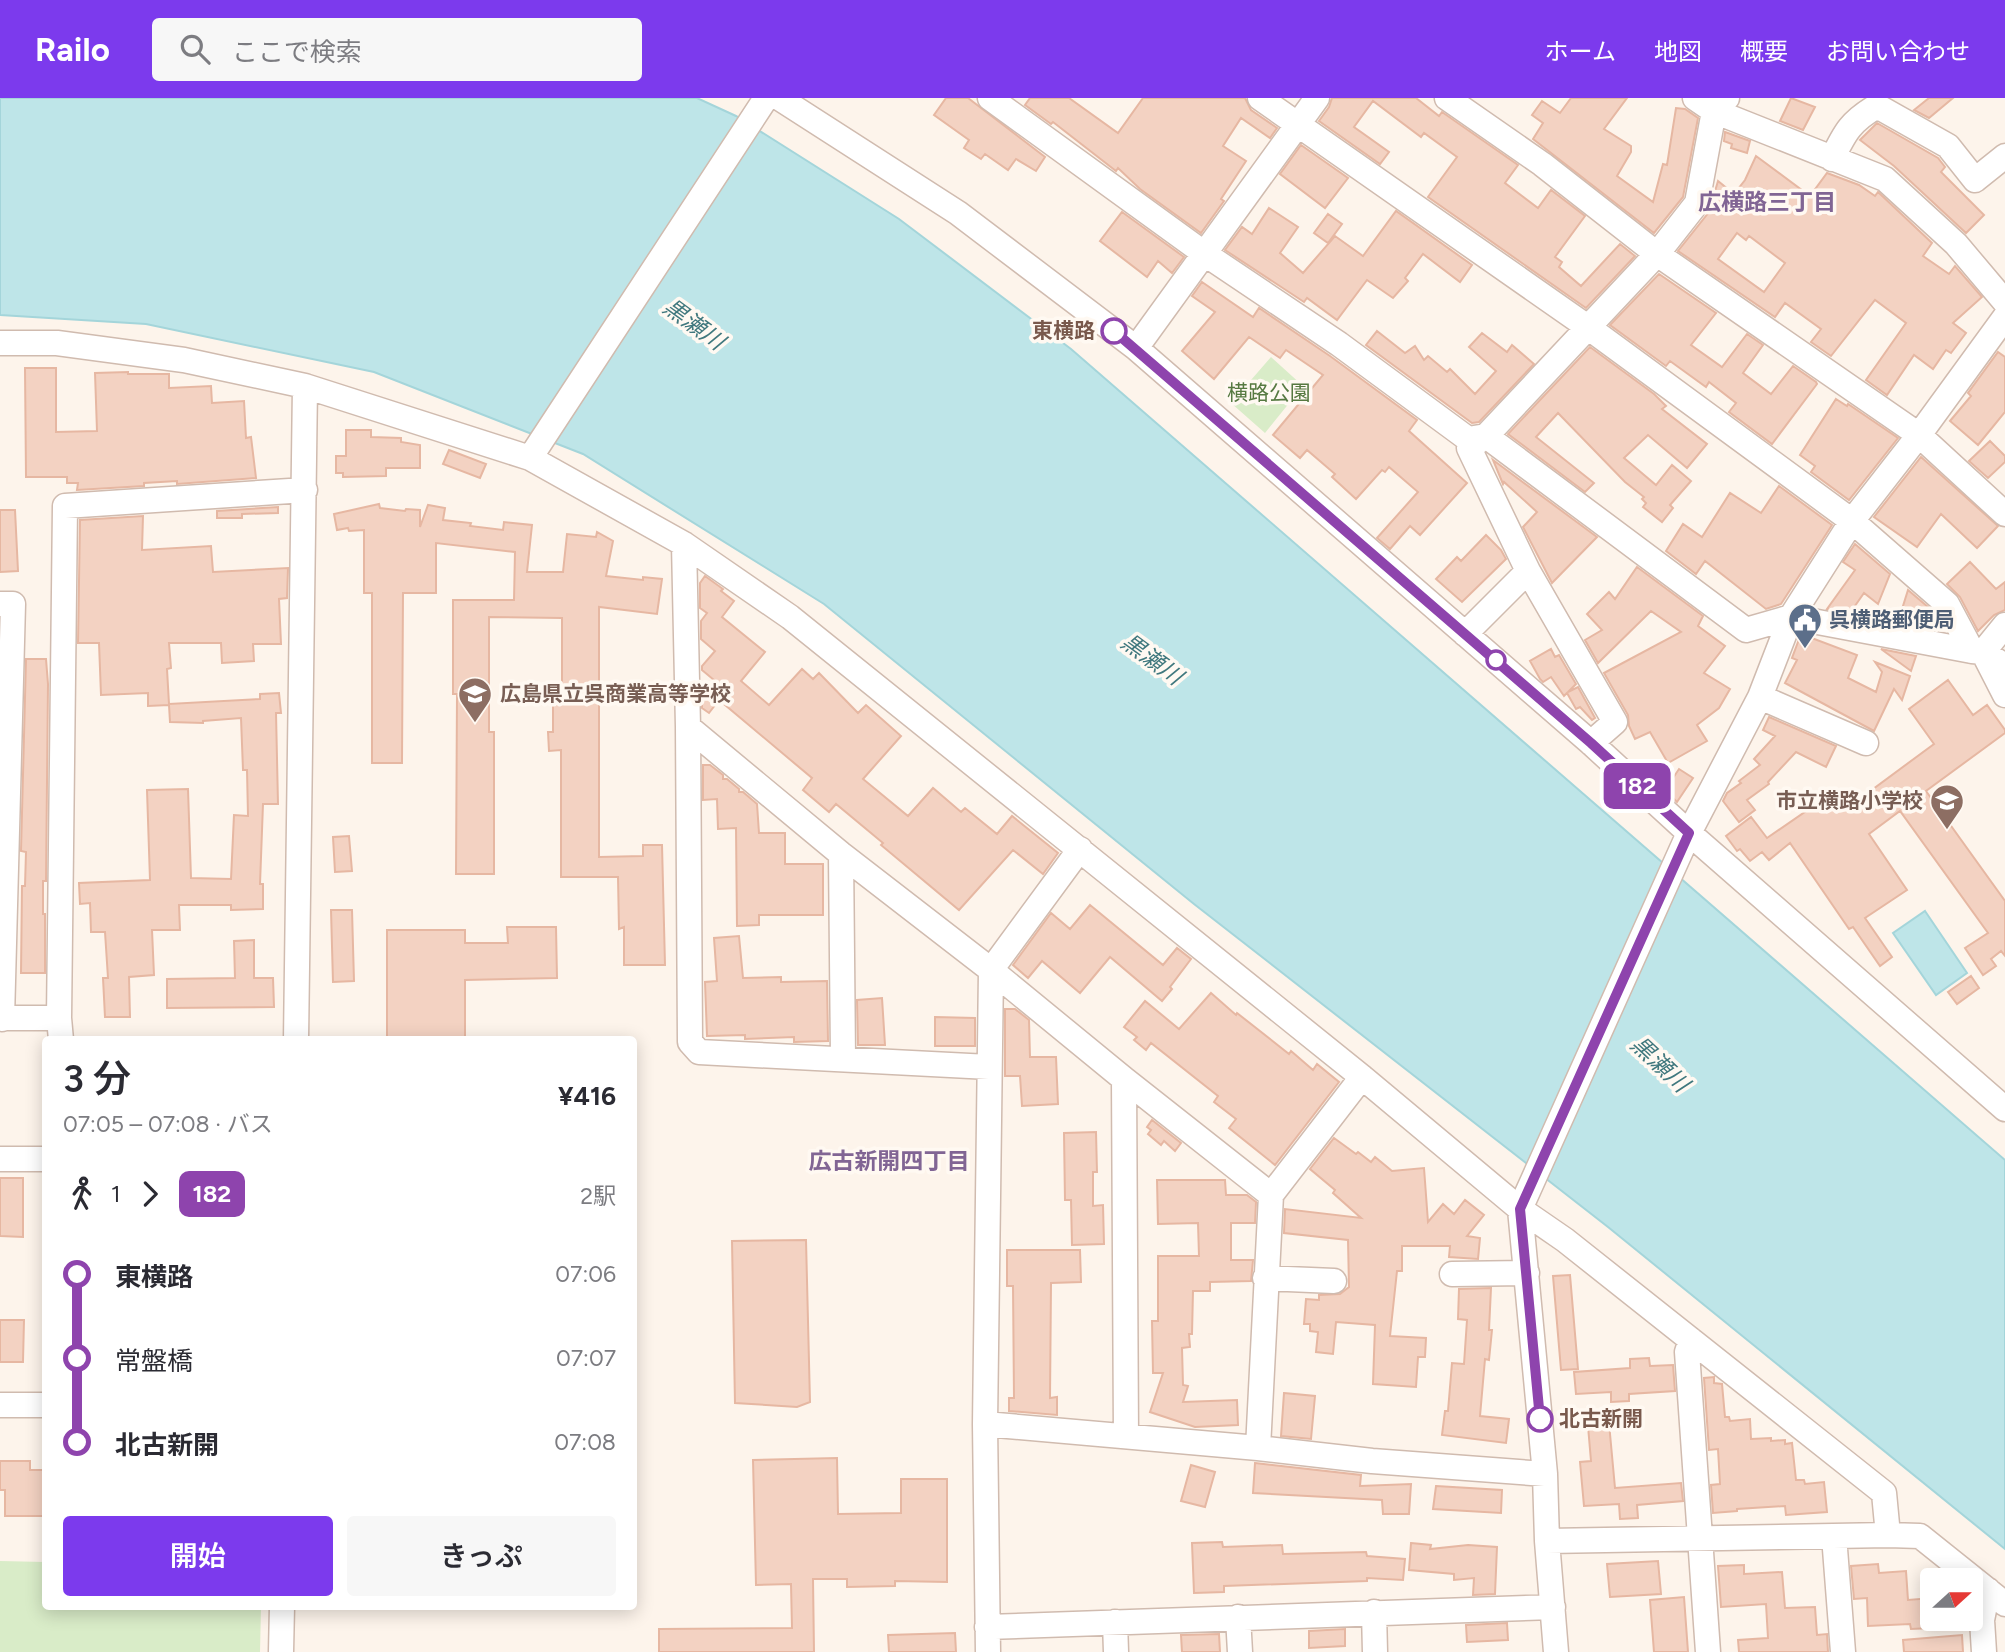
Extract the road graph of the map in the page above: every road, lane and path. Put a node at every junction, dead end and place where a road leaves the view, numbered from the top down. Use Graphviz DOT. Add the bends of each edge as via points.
graph roads {
  1 [pos="1260,98"];
  2 [pos="1317,98"];
  3 [pos="1447,98"];
  4 [pos="1001,101"];
  5 [pos="768,102"];
  6 [pos="1712,102"];
  7 [pos="1876,102"];
  8 [pos="1298,126"];
  9 [pos="2005,156"];
  10 [pos="1832,159"];
  11 [pos="1205,254"];
  12 [pos="1657,254"];
  13 [pos="2005,302"];
  14 [pos="2005,317"];
  15 [pos="1589,328"];
  16 [pos="0,343"];
  17 [pos="1136,348"];
  18 [pos="305,386"];
  19 [pos="1919,435"];
  20 [pos="1486,436"];
  21 [pos="534,452"];
  22 [pos="305,490"];
  23 [pos="2005,514"];
  24 [pos="1852,521"];
  25 [pos="684,544"];
  26 [pos="1528,571"];
  27 [pos="0,604"];
  28 [pos="1791,617"];
  29 [pos="2005,625"];
  30 [pos="1465,634"];
  31 [pos="1978,651"];
  32 [pos="2005,666"];
  33 [pos="2005,695"];
  34 [pos="1760,697"];
  35 [pos="688,727"];
  36 [pos="1591,743"];
  37 [pos="1866,743"];
  38 [pos="1686,842"];
  39 [pos="1080,849"];
  40 [pos="841,854"];
  41 [pos="991,970"];
  42 [pos="1,1018"];
  43 [pos="60,1029"];
  44 [pos="296,1036"];
  45 [pos="843,1058"];
  46 [pos="989,1067"];
  47 [pos="1362,1077"];
  48 [pos="1124,1079"];
  49 [pos="2005,1109"];
  50 [pos="42,1158"];
  51 [pos="0,1159"];
  52 [pos="1271,1195"];
  53 [pos="1523,1202"];
  54 [pos="1527,1273"];
  55 [pos="1452,1274"];
  56 [pos="1265,1278"];
  57 [pos="1334,1281"];
  58 [pos="1691,1340"];
  59 [pos="0,1405"];
  60 [pos="42,1405"];
  61 [pos="985,1424"];
  62 [pos="1126,1436"];
  63 [pos="1258,1448"];
  64 [pos="1545,1474"];
  65 [pos="1888,1535"];
  66 [pos="1834,1536"];
  67 [pos="1700,1538"];
  68 [pos="1547,1541"];
  69 [pos="1996,1597"];
  70 [pos="1553,1607"];
  71 [pos="282,1610"];
  72 [pos="1374,1612"];
  73 [pos="1238,1617"];
  74 [pos="1115,1622"];
  75 [pos="987,1627"];
  76 [pos="281,1652"];
  77 [pos="988,1652"];
  78 [pos="1116,1652"];
  79 [pos="1240,1652"];
  80 [pos="1375,1652"];
  81 [pos="1556,1652"];
  82 [pos="1708,1652"];
  83 [pos="1843,1652"];
  84 [pos="1984,1652"];
  1 -- 8 [label="street"];
  2 -- 8 [label="street"];
  3 -- 12 [label="street" via="1542,164"];
  4 -- 11 [label="street"];
  5 -- 17 [label="street" via="958,213"];
  5 -- 21 [label="street"];
  6 -- 10 [label="street"];
  6 -- 12 [label="street" via="1697,203"];
  7 -- 9 [label="street" via="1948,146 1975,180"];
  7 -- 10 [label="street" via="1847,129"];
  8 -- 11 [label="street"];
  8 -- 15 [label="street"];
  10 -- 13 [label="street" via="1885,179 1956,244"];
  11 -- 17 [label="street"];
  11 -- 20 [label="street" via="1468,439"];
  12 -- 15 [label="street"];
  12 -- 19 [label="street"];
  14 -- 19 [label="street"];
  15 -- 20 [label="street"];
  15 -- 24 [label="street"];
  16 -- 18 [label="street" via="57,343 184,360"];
  17 -- 30 [label="street"];
  18 -- 21 [label="street"];
  18 -- 22 [label="street"];
  19 -- 23 [label="street"];
  19 -- 24 [label="street"];
  20 -- 26 [label="street" via="1469,448"];
  20 -- 28 [label="street" via="1746,630"];
  21 -- 25 [label="street"];
  22 -- 43 [label="street" via="65,506"];
  22 -- 44 [label="street"];
  24 -- 28 [label="street"];
  24 -- 31 [label="street" via="1947,604"];
  25 -- 35 [label="street"];
  25 -- 39 [label="street" via="790,617"];
  26 -- 30 [label="street"];
  26 -- 36 [label="street" via="1615,722"];
  27 -- 42 [label="street" via="13,604"];
  28 -- 31 [label="street"];
  28 -- 34 [label="street"];
  29 -- 31 [label="street"];
  30 -- 36 [label="street"];
  31 -- 32 [label="street"];
  31 -- 33 [label="street"];
  34 -- 37 [label="street"];
  34 -- 38 [label="street"];
  35 -- 40 [label="street"];
  35 -- 45 [label="street" via="690,1042 699,1052"];
  36 -- 38 [label="street"];
  38 -- 49 [label="street"];
  38 -- 53 [label="street"];
  39 -- 41 [label="street"];
  39 -- 47 [label="street"];
  40 -- 41 [label="street"];
  40 -- 45 [label="street"];
  41 -- 46 [label="street"];
  41 -- 48 [label="street"];
  42 -- 43 [label="street"];
  45 -- 46 [label="street"];
  46 -- 61 [label="street"];
  47 -- 52 [label="street"];
  47 -- 53 [label="street"];
  48 -- 52 [label="street"];
  48 -- 62 [label="street"];
  50 -- 51 [label="street"];
  52 -- 56 [label="street"];
  53 -- 54 [label="street"];
  53 -- 58 [label="street"];
  54 -- 55 [label="street"];
  54 -- 64 [label="street"];
  56 -- 57 [label="street"];
  56 -- 63 [label="street"];
  58 -- 65 [label="street" via="1884,1493"];
  58 -- 67 [label="street" via="1687,1352"];
  59 -- 60 [label="street"];
  61 -- 62 [label="street"];
  61 -- 75 [label="street"];
  62 -- 63 [label="street"];
  63 -- 64 [label="street"];
  64 -- 68 [label="street"];
  65 -- 66 [label="street"];
  65 -- 69 [label="street" via="1920,1536"];
  66 -- 67 [label="street"];
  66 -- 83 [label="street"];
  67 -- 68 [label="street"];
  67 -- 82 [label="street"];
  68 -- 70 [label="street"];
  69 -- 84 [label="street" via="1982,1620"];
  70 -- 72 [label="street"];
  70 -- 81 [label="street"];
  71 -- 76 [label="street"];
  72 -- 73 [label="street"];
  72 -- 80 [label="street"];
  73 -- 74 [label="street"];
  73 -- 79 [label="street"];
  74 -- 75 [label="street"];
  74 -- 78 [label="street"];
  75 -- 77 [label="street"];
}
